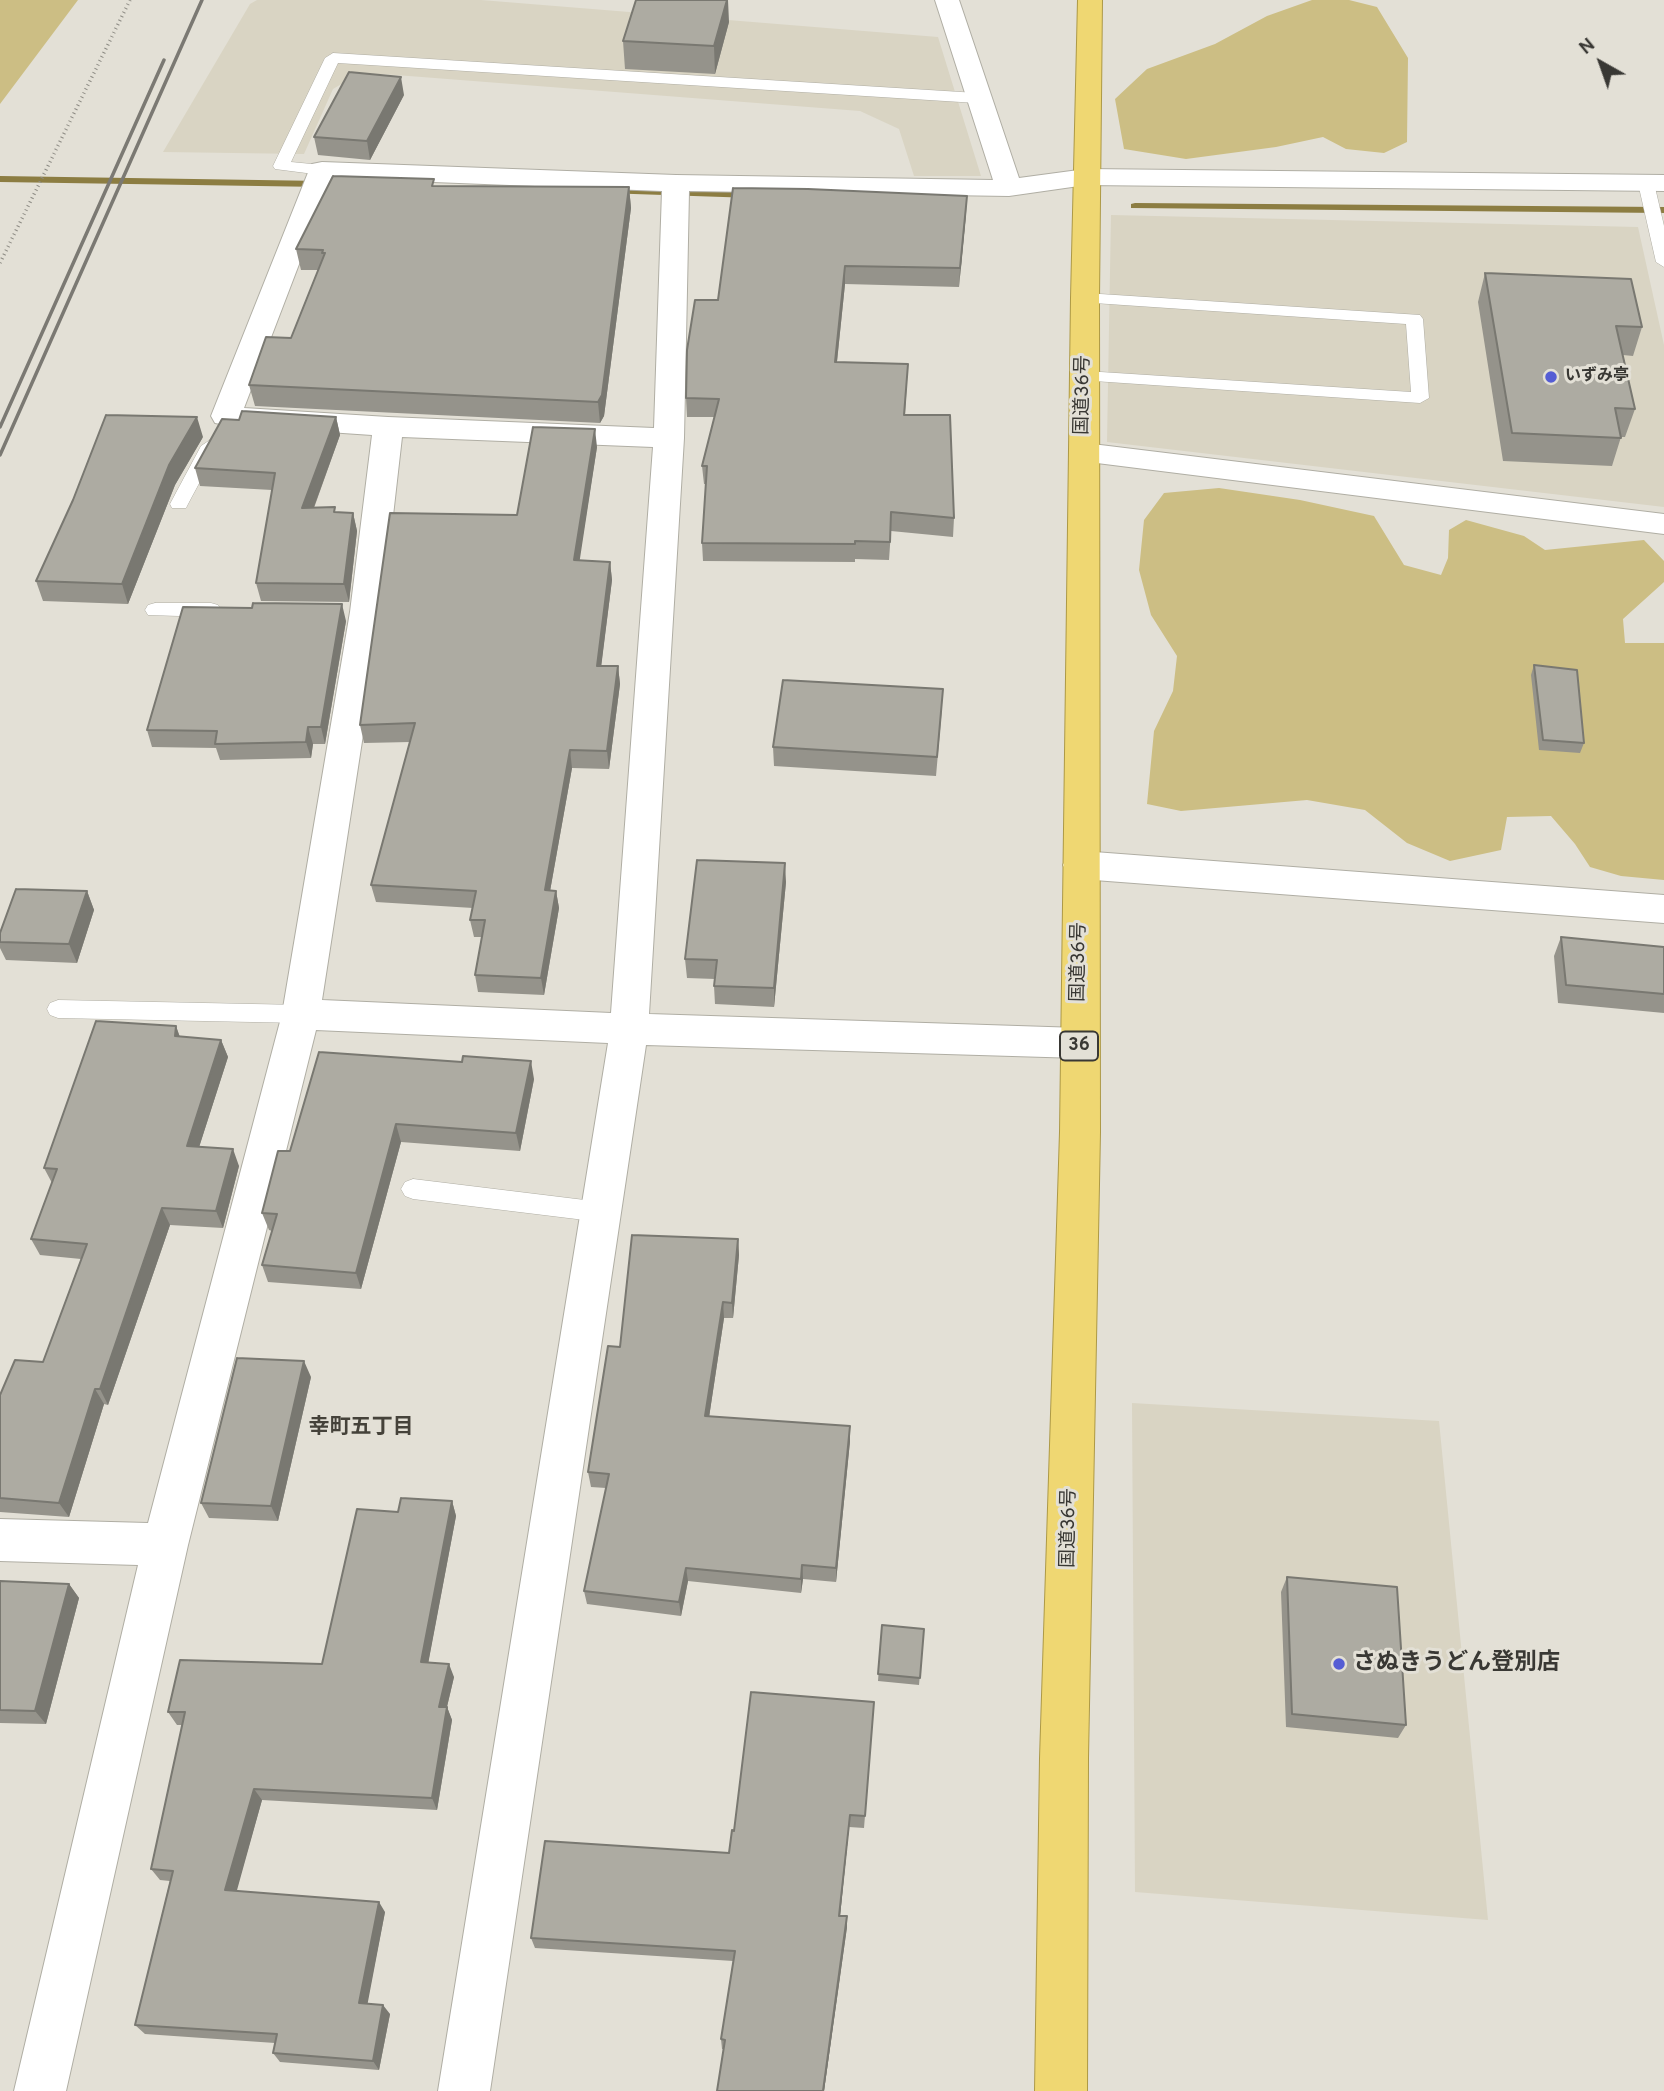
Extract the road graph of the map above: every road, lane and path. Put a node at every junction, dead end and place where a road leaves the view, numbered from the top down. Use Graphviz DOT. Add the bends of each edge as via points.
graph roads {
  1 [pos="130,0"];
  2 [pos="947,0"];
  3 [pos="1090,0"];
  4 [pos="977,98"];
  5 [pos="322,170"];
  6 [pos="1086,177"];
  7 [pos="676,183"];
  8 [pos="1655,183"];
  9 [pos="1009,188"];
  10 [pos="1664,262"];
  11 [pos="0,263"];
  12 [pos="1085,298"];
  13 [pos="1085,376"];
  14 [pos="226,416"];
  15 [pos="388,427"];
  16 [pos="669,438"];
  17 [pos="1084,453"];
  18 [pos="178,504"];
  19 [pos="1664,524"];
  20 [pos="155,610"];
  21 [pos="234,611"];
  22 [pos="1081,864"];
  23 [pos="1664,909"];
  24 [pos="58,1009"];
  25 [pos="301,1014"];
  26 [pos="629,1029"];
  27 [pos="1079,1043"];
  28 [pos="412,1189"];
  29 [pos="601,1212"];
  30 [pos="0,1540"];
  31 [pos="165,1545"];
  32 [pos="40,2091"];
  33 [pos="464,2091"];
  34 [pos="1061,2091"];
  1 -- 11 [label="path"];
  2 -- 4 [label="street"];
  3 -- 6 [label="highway, 国道36号 / 36"];
  4 -- 5 [label="lane" via="333,58 281,166"];
  4 -- 9 [label="street"];
  5 -- 7 [label="street"];
  5 -- 14 [label="street"];
  6 -- 8 [label="street"];
  6 -- 9 [label="street"];
  6 -- 12 [label="highway, 国道36号 / 36"];
  7 -- 9 [label="street"];
  7 -- 16 [label="street"];
  8 -- 10 [label="lane"];
  12 -- 13 [label="highway, 国道36号 / 36"];
  12 -- 13 [label="lane" via="1414,319 1420,398"];
  13 -- 17 [label="highway, 国道36号 / 36"];
  14 -- 15 [label="street"];
  14 -- 18 [label="lane"];
  15 -- 16 [label="street"];
  15 -- 25 [label="street"];
  16 -- 26 [label="street"];
  17 -- 19 [label="street"];
  17 -- 22 [label="highway, 国道36号 / 36"];
  20 -- 21 [label="lane"];
  22 -- 23 [label="street"];
  22 -- 27 [label="highway, 国道36号 / 36"];
  24 -- 25 [label="lane"];
  25 -- 26 [label="street"];
  25 -- 31 [label="street"];
  26 -- 27 [label="street"];
  26 -- 29 [label="street"];
  27 -- 34 [label="highway, 国道36号 / 36"];
  28 -- 29 [label="lane"];
  29 -- 33 [label="street"];
  30 -- 31 [label="street"];
  31 -- 32 [label="street"];
}
